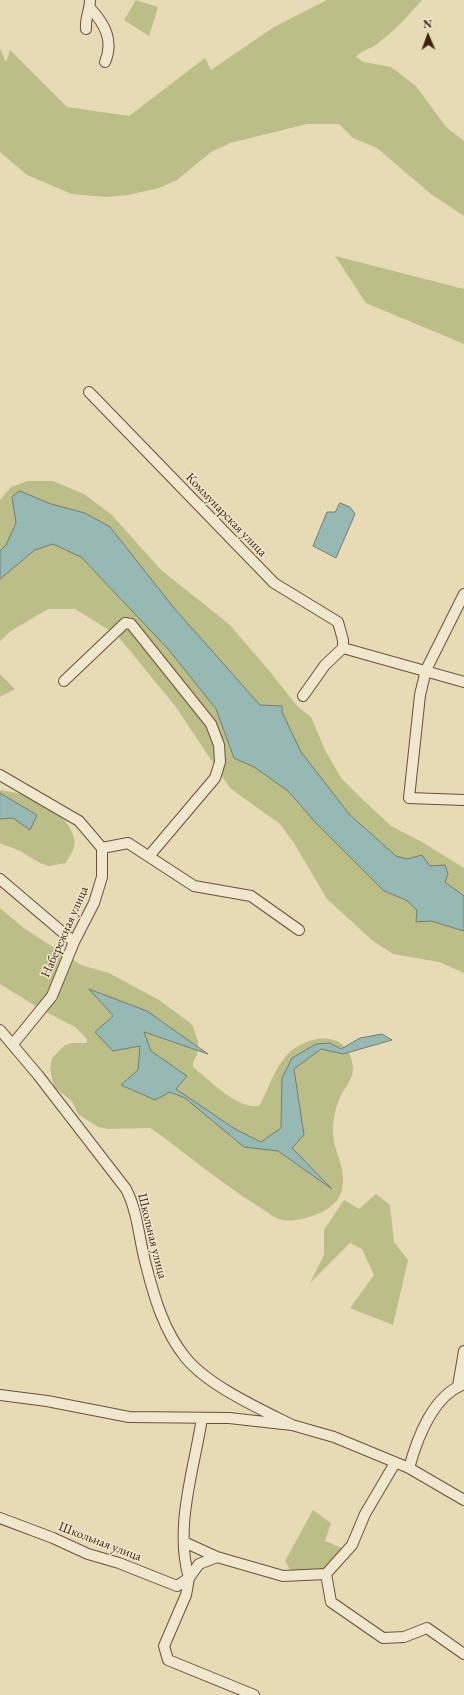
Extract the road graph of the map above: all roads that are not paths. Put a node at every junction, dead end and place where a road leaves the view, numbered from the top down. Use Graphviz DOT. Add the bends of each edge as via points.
graph roads {
  1 [pos="90,4"];
  2 [pos="86,29"];
  3 [pos="105,62"];
  4 [pos="89,392"];
  5 [pos="464,594"];
  6 [pos="343,648"];
  7 [pos="426,670"];
  8 [pos="64,681"];
  9 [pos="464,682"];
  10 [pos="303,696"];
  11 [pos="0,775"];
  12 [pos="464,800"];
  13 [pos="102,848"];
  14 [pos="149,856"];
  15 [pos="0,879"];
  16 [pos="299,930"];
  17 [pos="74,942"];
  18 [pos="0,1030"];
  19 [pos="13,1044"];
  20 [pos="464,1351"];
  21 [pos="461,1385"];
  22 [pos="0,1395"];
  23 [pos="202,1418"];
  24 [pos="292,1425"];
  25 [pos="395,1464"];
  26 [pos="408,1468"];
  27 [pos="464,1500"];
  28 [pos="0,1518"];
  29 [pos="184,1542"];
  30 [pos="217,1557"];
  31 [pos="326,1574"];
  32 [pos="189,1578"];
  33 [pos="464,1654"];
  34 [pos="254,1695"];
  1 -- 2 [label="street" via="85,19"];
  1 -- 3 [label="street" via="107,32 110,44"];
  4 -- 6 [label="street, Коммунарская улица" via="274,583 338,622"];
  5 -- 7 [label="street"];
  6 -- 7 [label="street"];
  6 -- 10 [label="street" via="325,665"];
  7 -- 9 [label="street"];
  7 -- 12 [label="street" via="420,695 409,798"];
  8 -- 14 [label="street" via="125,624 131,624 212,724 219,745 220,762 215,778"];
  11 -- 13 [label="street" via="79,821"];
  13 -- 14 [label="street" via="128,843"];
  13 -- 17 [label="street, Набережная улица" via="102,877 94,903"];
  14 -- 16 [label="street" via="194,886 251,896"];
  15 -- 17 [label="street"];
  17 -- 19 [label="street, Набережная улица" via="52,996"];
  18 -- 19 [label="street, Школьная улица"];
  19 -- 24 [label="street, Школьная улица" via="126,1189 133,1202 137,1229 155,1298 164,1321 184,1357 219,1384 254,1406"];
  20 -- 21 [label="street"];
  21 -- 26 [label="street" via="436,1407 416,1444"];
  22 -- 23 [label="street, Школьная улица" via="129,1417"];
  23 -- 24 [label="street, Школьная улица" via="229,1418"];
  23 -- 29 [label="street" via="187,1503"];
  24 -- 25 [label="street, Школьная улица" via="334,1437"];
  25 -- 26 [label="street, Школьная улица"];
  25 -- 31 [label="street" via="365,1514 352,1546"];
  26 -- 27 [label="street, Школьная улица"];
  28 -- 32 [label="street, Школьная улица" via="88,1554 119,1563 177,1586"];
  29 -- 30 [label="street"];
  29 -- 32 [label="street" via="184,1561"];
  30 -- 31 [label="street" via="283,1576"];
  30 -- 32 [label="street" via="199,1564"];
  31 -- 33 [label="street" via="331,1602 383,1638 404,1637 427,1628"];
  32 -- 34 [label="street" via="186,1596 164,1646 168,1660"];
}
